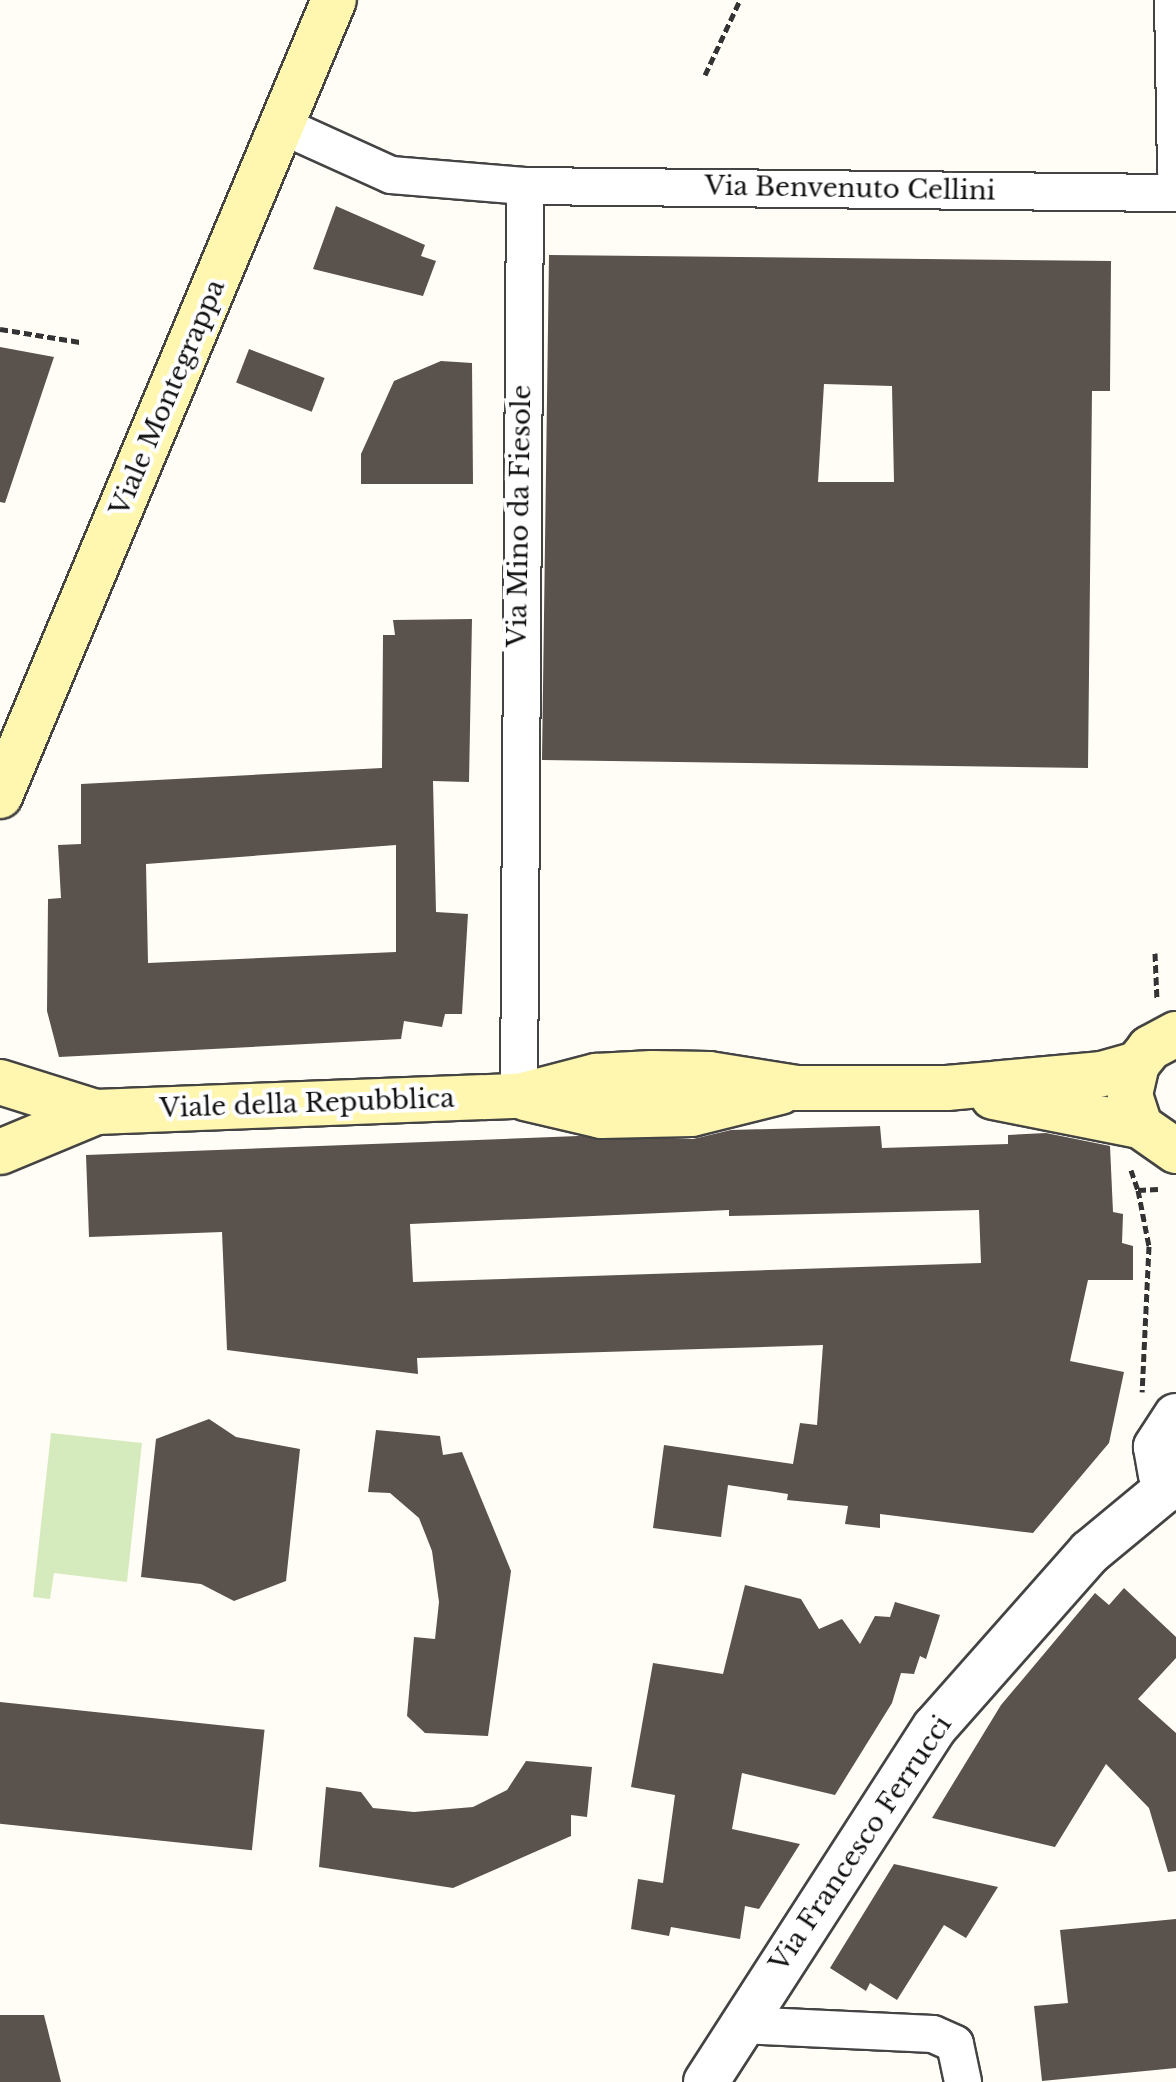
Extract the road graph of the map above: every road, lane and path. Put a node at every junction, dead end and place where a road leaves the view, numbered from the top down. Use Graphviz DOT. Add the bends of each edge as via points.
graph roads {
  1 [pos="334,0"];
  2 [pos="740,0"];
  3 [pos="1173,0"];
  4 [pos="705,75"];
  5 [pos="285,127"];
  6 [pos="1175,157"];
  7 [pos="525,186"];
  8 [pos="1176,193"];
  9 [pos="0,329"];
  10 [pos="80,342"];
  11 [pos="0,796"];
  12 [pos="1176,1034"];
  13 [pos="1137,1064"];
  14 [pos="0,1082"];
  15 [pos="947,1088"];
  16 [pos="519,1096"];
  17 [pos="96,1112"];
  18 [pos="1165,1151"];
  19 [pos="0,1152"];
  20 [pos="1176,1416"];
  21 [pos="1174,1487"];
  22 [pos="741,2025"];
  23 [pos="706,2082"];
  24 [pos="963,2082"];
  1 -- 5 [label="main road, Viale Montegrappa"];
  2 -- 4 [label="path"];
  3 -- 6 [label="street"];
  5 -- 7 [label="street" via="391,175"];
  5 -- 11 [label="main road, Viale Montegrappa"];
  7 -- 8 [label="street, Via Benvenuto Cellini"];
  7 -- 16 [label="street, Via Mino da Fiesole" via="516,811"];
  9 -- 10 [label="path"];
  12 -- 13 [label="main road" via="1150,1048"];
  13 -- 15 [label="main road" via="1102,1074"];
  13 -- 18 [label="main road" via="1130,1095"];
  14 -- 17 [label="main road"];
  15 -- 16 [label="main road, Viale della Repubblica" via="797,1088 692,1114 601,1116"];
  15 -- 18 [label="main road"];
  16 -- 17 [label="main road, Viale della Repubblica"];
  17 -- 19 [label="main road"];
  20 -- 21 [label="street, Via Francesco Ferrucci" via="1156,1447 1156,1461"];
  21 -- 22 [label="street, Via Francesco Ferrucci" via="1090,1552 935,1727"];
  22 -- 23 [label="street, Via Francesco Ferrucci"];
  22 -- 24 [label="street" via="933,2034 955,2044"];
}
